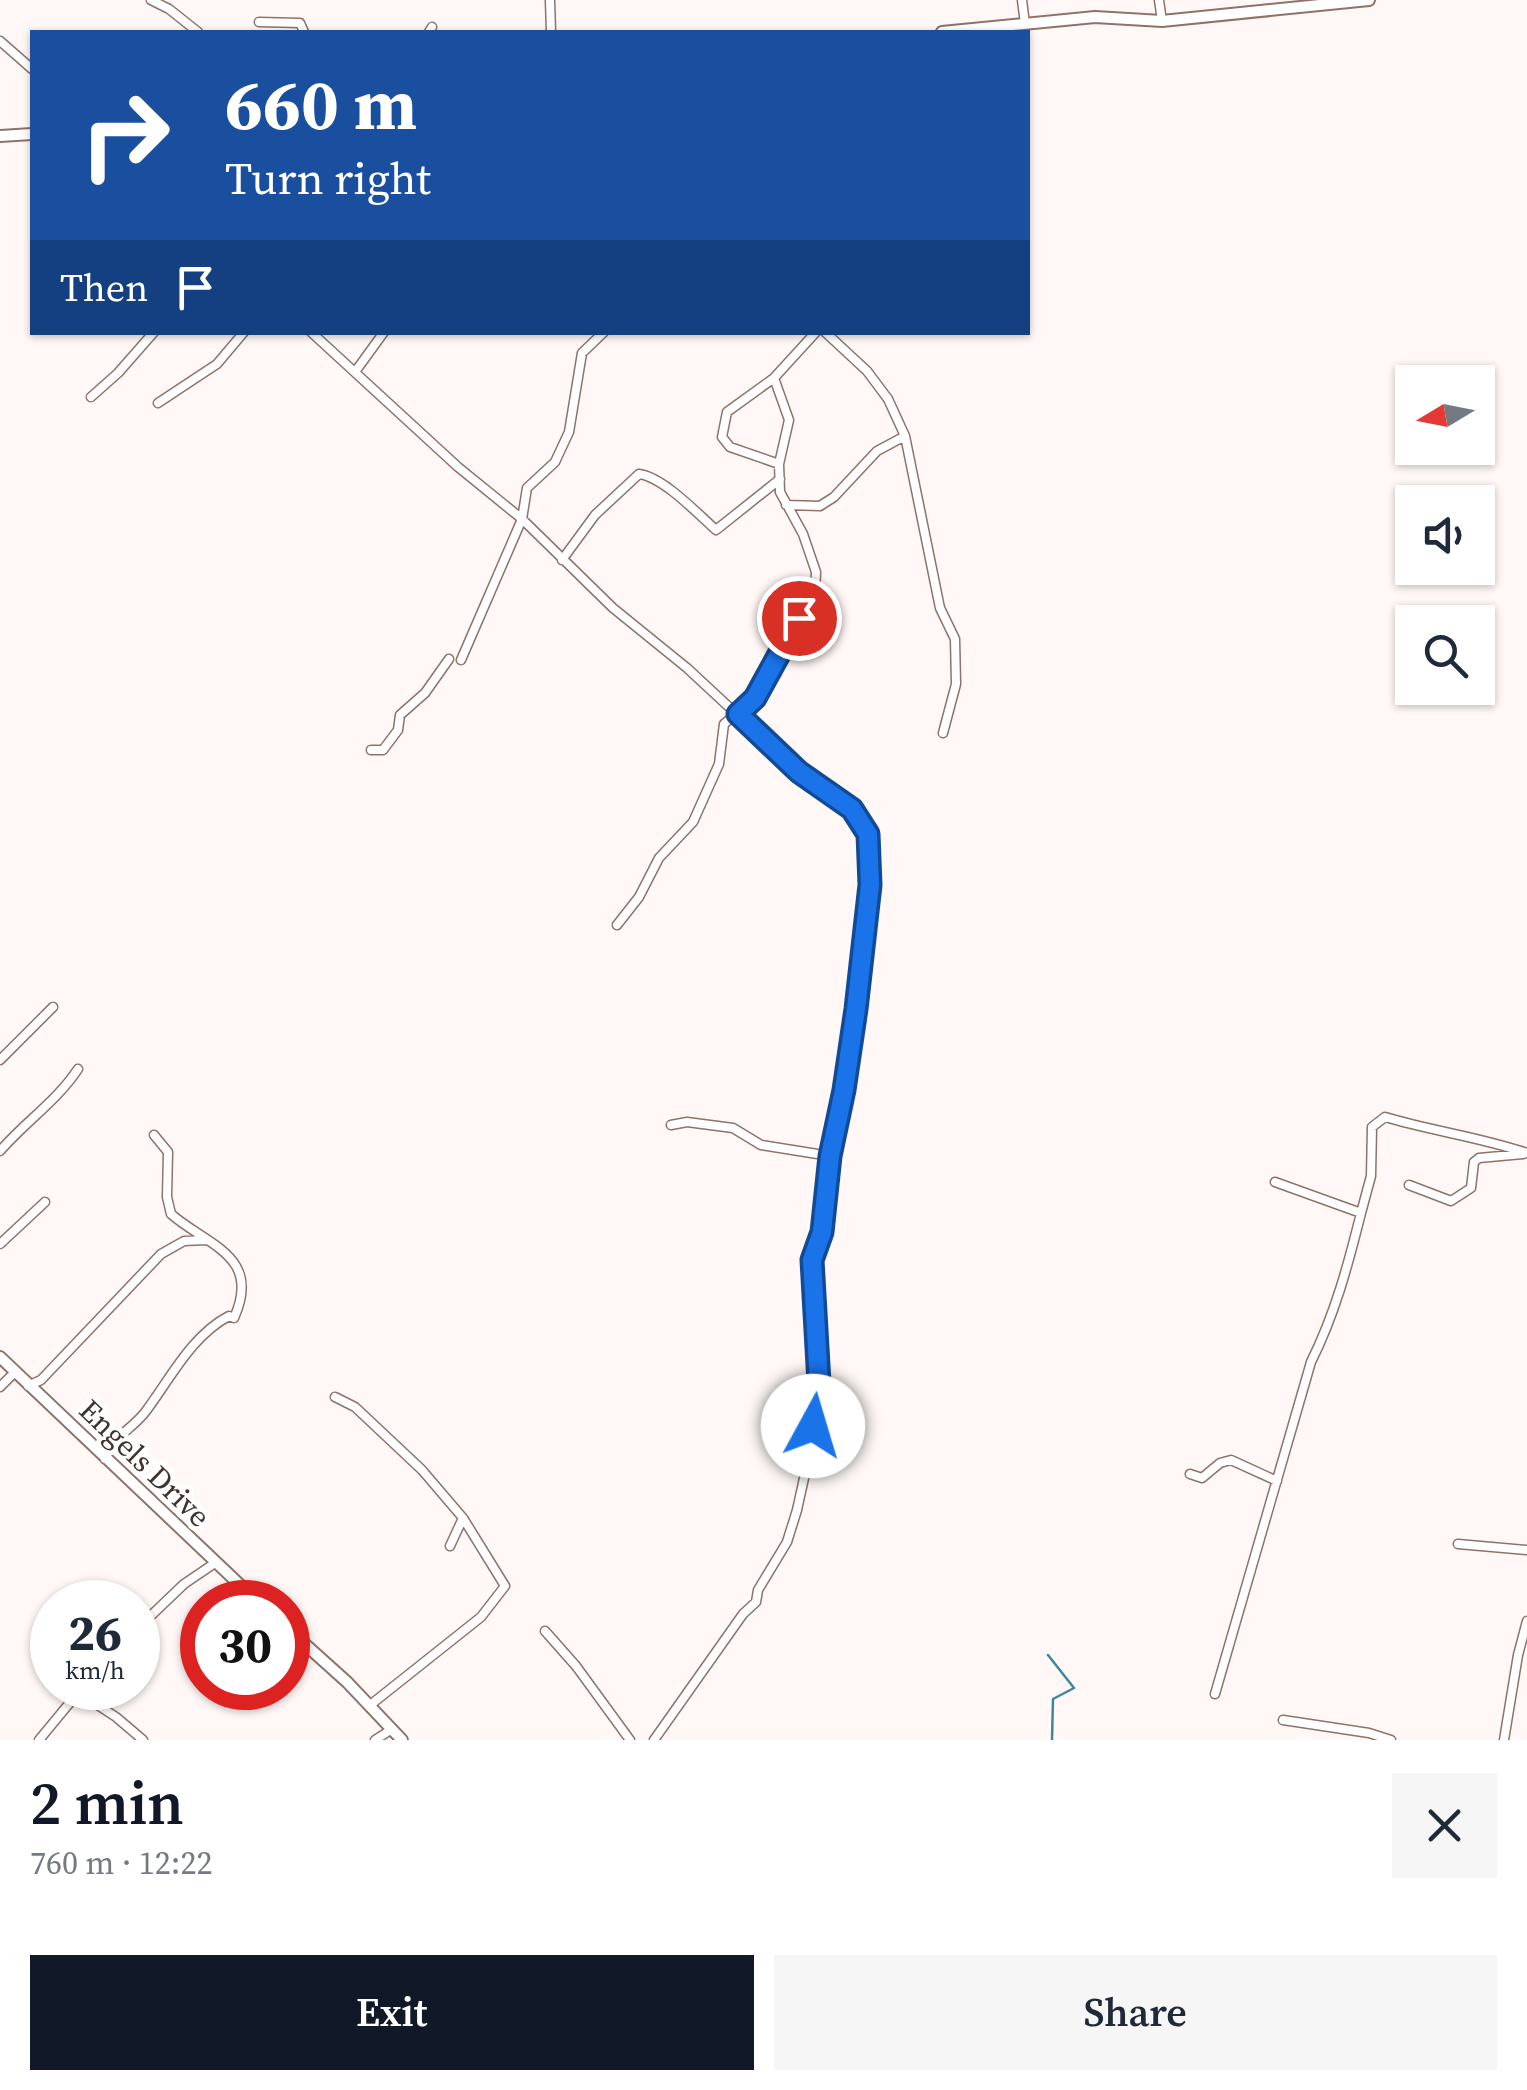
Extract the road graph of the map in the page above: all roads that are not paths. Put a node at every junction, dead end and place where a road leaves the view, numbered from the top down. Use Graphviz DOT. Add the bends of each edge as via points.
graph roads {
  1 [pos="151,0"];
  2 [pos="550,0"];
  3 [pos="1022,0"];
  4 [pos="1159,0"];
  5 [pos="1368,0"];
  6 [pos="1162,21"];
  7 [pos="260,22"];
  8 [pos="1025,24"];
  9 [pos="195,30"];
  10 [pos="303,30"];
  11 [pos="551,30"];
  12 [pos="963,30"];
  13 [pos="0,41"];
  14 [pos="30,68"];
  15 [pos="30,134"];
  16 [pos="0,136"];
  17 [pos="151,335"];
  18 [pos="241,335"];
  19 [pos="314,335"];
  20 [pos="382,335"];
  21 [pos="601,335"];
  22 [pos="813,335"];
  23 [pos="828,335"];
  24 [pos="354,372"];
  25 [pos="774,378"];
  26 [pos="91,397"];
  27 [pos="158,403"];
  28 [pos="906,436"];
  29 [pos="779,464"];
  30 [pos="780,479"];
  31 [pos="786,505"];
  32 [pos="522,520"];
  33 [pos="562,560"];
  34 [pos="449,659"];
  35 [pos="461,660"];
  36 [pos="738,714"];
  37 [pos="943,733"];
  38 [pos="371,750"];
  39 [pos="618,925"];
  40 [pos="53,1007"];
  41 [pos="0,1060"];
  42 [pos="78,1068"];
  43 [pos="671,1126"];
  44 [pos="154,1136"];
  45 [pos="0,1151"];
  46 [pos="1527,1153"];
  47 [pos="830,1156"];
  48 [pos="1275,1182"];
  49 [pos="1409,1185"];
  50 [pos="45,1202"];
  51 [pos="1361,1213"];
  52 [pos="207,1240"];
  53 [pos="0,1244"];
  54 [pos="0,1357"];
  55 [pos="14,1372"];
  56 [pos="0,1386"];
  57 [pos="28,1386"];
  58 [pos="336,1397"];
  59 [pos="105,1459"];
  60 [pos="1190,1474"];
  61 [pos="1277,1481"];
  62 [pos="463,1518"];
  63 [pos="1458,1544"];
  64 [pos="450,1546"];
  65 [pos="1527,1550"];
  66 [pos="215,1564"];
  67 [pos="233,1580"];
  68 [pos="160,1607"];
  69 [pos="1527,1621"];
  70 [pos="546,1631"];
  71 [pos="310,1650"];
  72 [pos="1215,1694"];
  73 [pos="369,1706"];
  74 [pos="64,1710"];
  75 [pos="107,1710"];
  76 [pos="1283,1720"];
  77 [pos="392,1729"];
  78 [pos="39,1740"];
  79 [pos="142,1740"];
  80 [pos="375,1740"];
  81 [pos="402,1740"];
  82 [pos="630,1740"];
  83 [pos="654,1740"];
  84 [pos="1391,1740"];
  85 [pos="1504,1740"];
  1 -- 9 [label="street"];
  2 -- 11 [label="street"];
  3 -- 8 [label="street"];
  4 -- 6 [label="street"];
  5 -- 6 [label="street"];
  6 -- 8 [label="street" via="1095,17"];
  7 -- 10 [label="street" via="300,23"];
  8 -- 12 [label="street"];
  13 -- 14 [label="street"];
  15 -- 16 [label="street"];
  17 -- 26 [label="street"];
  18 -- 27 [label="street" via="216,364"];
  19 -- 24 [label="street"];
  20 -- 24 [label="street"];
  21 -- 32 [label="street" via="582,353 569,432 554,462 527,488"];
  22 -- 25 [label="street"];
  23 -- 28 [label="street" via="867,371"];
  24 -- 32 [label="street"];
  25 -- 29 [label="street" via="789,420"];
  25 -- 29 [label="street" via="727,412 722,437"];
  28 -- 31 [label="street" via="877,451 820,506"];
  28 -- 37 [label="street" via="940,608 956,639 956,684"];
  29 -- 30 [label="street"];
  30 -- 31 [label="street"];
  30 -- 33 [label="street" via="716,530 639,474 594,515"];
  31 -- 36 [label="street" via="816,572 816,594 755,698"];
  32 -- 33 [label="street"];
  32 -- 35 [label="street"];
  33 -- 36 [label="street"];
  34 -- 38 [label="street" via="400,715 389,744"];
  36 -- 39 [label="street" via="724,724 719,764 692,822"];
  36 -- 47 [label="street" via="799,772 852,809 868,834 870,885 856,1009"];
  40 -- 41 [label="street"];
  42 -- 45 [label="street" via="61,1094"];
  43 -- 47 [label="street" via="733,1128 761,1145"];
  44 -- 52 [label="street" via="168,1152 171,1214"];
  46 -- 49 [label="street" via="1478,1158 1471,1188 1452,1201"];
  46 -- 51 [label="street" via="1385,1117 1372,1127 1371,1176"];
  47 -- 83 [label="street" via="822,1232 812,1260 819,1383 798,1510 756,1602"];
  48 -- 51 [label="street"];
  50 -- 53 [label="street"];
  51 -- 61 [label="street"];
  52 -- 57 [label="street" via="184,1241 161,1254"];
  52 -- 59 [label="street" via="242,1278 244,1296 234,1318 206,1331"];
  54 -- 55 [label="street, Engels Drive"];
  55 -- 56 [label="street"];
  55 -- 57 [label="street, Engels Drive"];
  57 -- 59 [label="street, Engels Drive"];
  58 -- 62 [label="street" via="422,1470"];
  59 -- 66 [label="street, Engels Drive"];
  60 -- 61 [label="street" via="1202,1478 1231,1460"];
  61 -- 72 [label="street"];
  62 -- 64 [label="street"];
  62 -- 73 [label="street" via="505,1586 482,1618"];
  63 -- 65 [label="street"];
  66 -- 67 [label="street, Engels Drive"];
  66 -- 68 [label="street"];
  69 -- 85 [label="street"];
  70 -- 82 [label="street"];
  71 -- 73 [label="street"];
  73 -- 77 [label="street"];
  74 -- 78 [label="street"];
  75 -- 79 [label="street"];
  76 -- 84 [label="street"];
  77 -- 80 [label="street"];
  77 -- 81 [label="street"];
}
